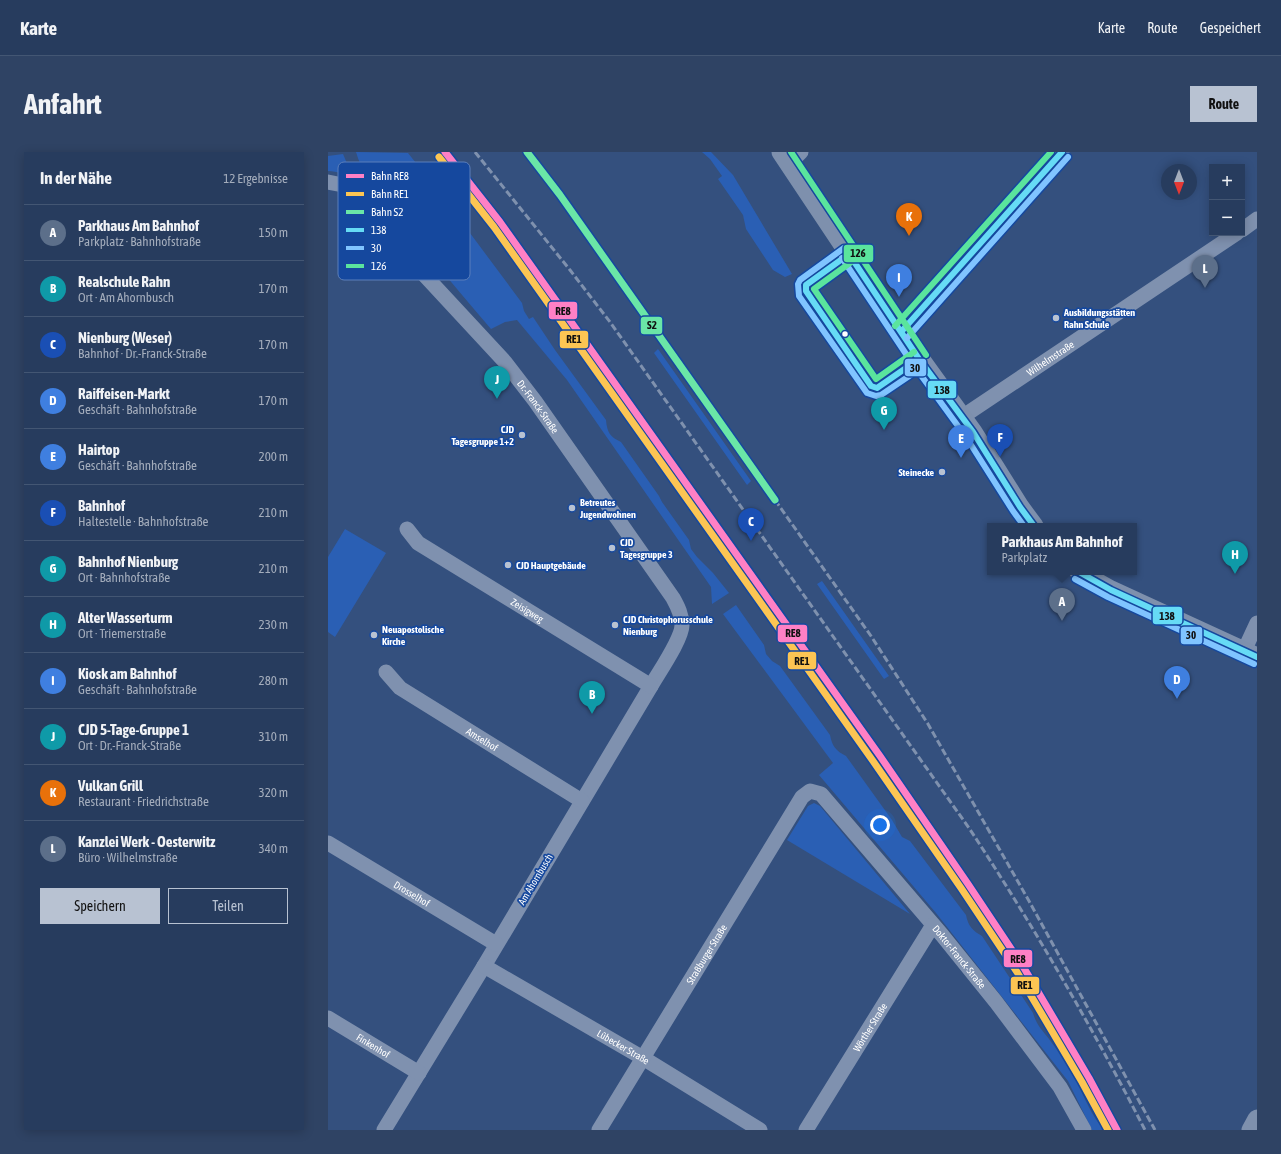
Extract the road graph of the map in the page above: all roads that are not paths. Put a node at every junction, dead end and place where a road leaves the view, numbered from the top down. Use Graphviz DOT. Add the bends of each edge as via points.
graph roads {
  1 [pos="1062,152"];
  2 [pos="789,155"];
  3 [pos="328,182"];
  4 [pos="338,185"];
  5 [pos="1257,219"];
  6 [pos="1245,228"];
  7 [pos="1233,236"];
  8 [pos="429,280"];
  9 [pos="901,332"];
  10 [pos="962,417"];
  11 [pos="1032,523"];
  12 [pos="407,529"];
  13 [pos="1084,575"];
  14 [pos="1257,623"];
  15 [pos="682,626"];
  16 [pos="1251,654"];
  17 [pos="386,672"];
  18 [pos="651,686"];
  19 [pos="821,794"];
  20 [pos="582,801"];
  21 [pos="328,843"];
  22 [pos="933,925"];
  23 [pos="496,944"];
  24 [pos="484,966"];
  25 [pos="328,1018"];
  26 [pos="643,1058"];
  27 [pos="419,1073"];
  28 [pos="1257,1119"];
  29 [pos="384,1130"];
  30 [pos="599,1130"];
  31 [pos="760,1130"];
  32 [pos="806,1130"];
  33 [pos="1084,1130"];
  34 [pos="1251,1130"];
  1 -- 9 [label="street"];
  2 -- 9 [label="main road"];
  3 -- 4 [label="street, Dr.-Franck-Straße"];
  5 -- 6 [label="street"];
  7 -- 10 [label="street, Wilhelmstraße"];
  8 -- 15 [label="street, Dr.-Franck-Straße" via="506,362 535,401 674,598 680,610"];
  9 -- 10 [label="main road"];
  10 -- 11 [label="main road"];
  12 -- 18 [label="street, Zeisigweg" via="418,543"];
  13 -- 16 [label="main road" via="1111,590"];
  14 -- 16 [label="street"];
  15 -- 18 [label="street, Am Ahornbusch" via="677,641"];
  17 -- 20 [label="street, Amselhof" via="400,688"];
  18 -- 20 [label="street, Am Ahornbusch"];
  19 -- 22 [label="street, Doktor-Franck-Straße"];
  19 -- 26 [label="street, Straßburger Straße" via="810,791 802,797"];
  20 -- 23 [label="street, Am Ahornbusch"];
  21 -- 23 [label="street, Drosselhof"];
  22 -- 32 [label="street, Wörther Straße"];
  22 -- 33 [label="street, Doktor-Franck-Straße" via="996,1002 1060,1087"];
  23 -- 24 [label="street, Am Ahornbusch"];
  24 -- 26 [label="street, Lübecker Straße"];
  24 -- 27 [label="street, Am Ahornbusch"];
  25 -- 27 [label="street, Finkenhof"];
  26 -- 30 [label="street, Straßburger Straße"];
  26 -- 31 [label="street, Lübecker Straße"];
  27 -- 29 [label="street, Am Ahornbusch"];
  28 -- 34 [label="main road"];
}
